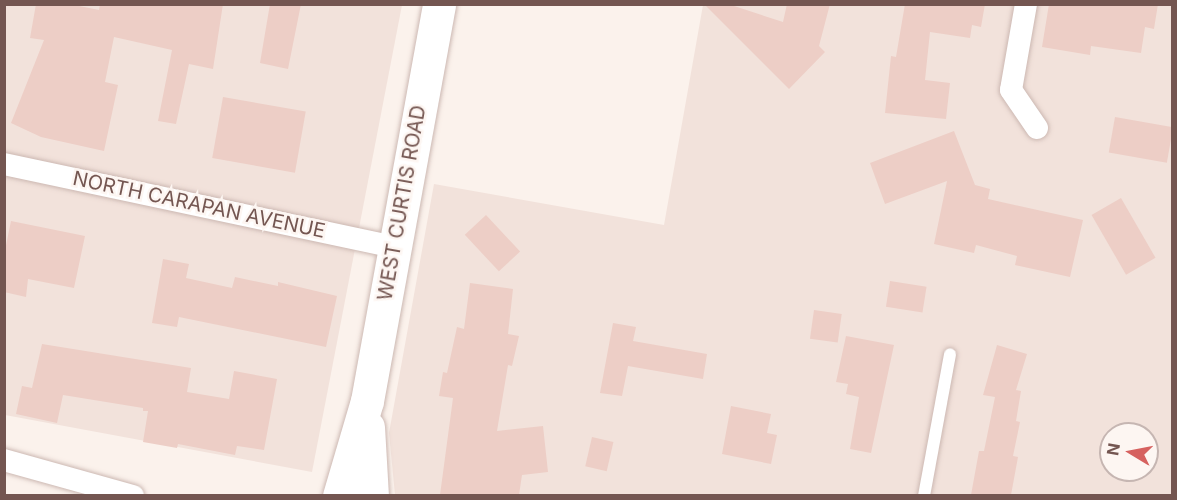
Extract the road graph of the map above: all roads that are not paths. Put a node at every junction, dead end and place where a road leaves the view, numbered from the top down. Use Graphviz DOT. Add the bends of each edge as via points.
graph roads {
  1 [pos="439,4"];
  2 [pos="1026,4"];
  3 [pos="1037,128"];
  4 [pos="4,164"];
  5 [pos="394,247"];
  6 [pos="950,354"];
  7 [pos="367,401"];
  8 [pos="4,460"];
  9 [pos="133,495"];
  10 [pos="339,495"];
  11 [pos="372,495"];
  12 [pos="924,495"];
  1 -- 5 [label="street, WEST CURTIS ROAD"];
  2 -- 3 [label="street" via="1011,90"];
  4 -- 5 [label="street, NORTH CARAPAN AVENUE"];
  5 -- 7 [label="street, WEST CURTIS ROAD"];
  6 -- 12 [label="lane"];
  7 -- 10 [label="street, WEST CURTIS ROAD"];
  7 -- 11 [label="street, WEST CURTIS ROAD"];
  8 -- 9 [label="street"];
}
